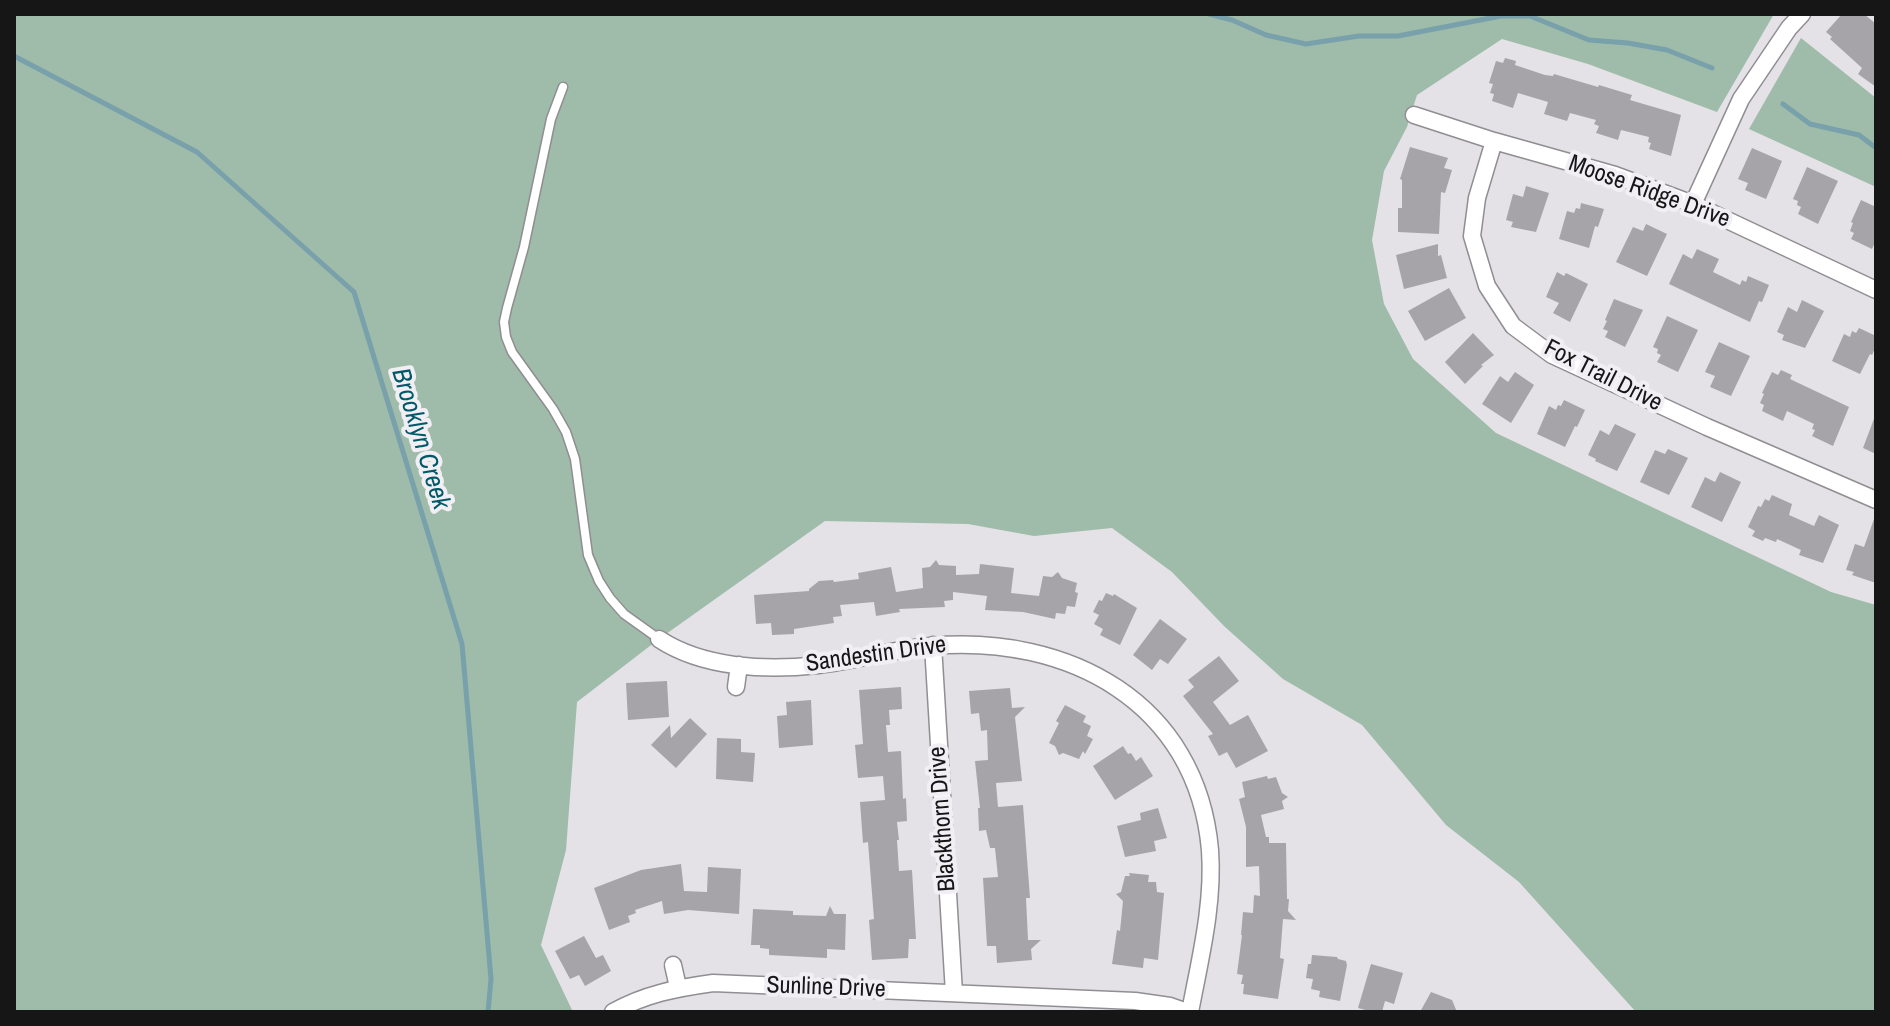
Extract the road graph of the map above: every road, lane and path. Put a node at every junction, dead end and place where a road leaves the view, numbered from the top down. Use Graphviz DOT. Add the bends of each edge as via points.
graph roads {
  1 [pos="1802,14"];
  2 [pos="563,87"];
  3 [pos="1414,115"];
  4 [pos="1494,141"];
  5 [pos="1693,204"];
  6 [pos="1876,290"];
  7 [pos="1876,500"];
  8 [pos="659,639"];
  9 [pos="933,645"];
  10 [pos="739,665"];
  11 [pos="736,687"];
  12 [pos="673,965"];
  13 [pos="678,987"];
  14 [pos="954,993"];
  15 [pos="613,1012"];
  16 [pos="1188,1012"];
  1 -- 5 [label="street" via="1741,99"];
  2 -- 8 [label="lane" via="507,308 506,337 566,432 580,484 588,555 599,581 624,614"];
  3 -- 4 [label="street, Moose Ridge Drive"];
  4 -- 5 [label="street, Moose Ridge Drive" via="1615,175"];
  4 -- 7 [label="street, Fox Trail Drive" via="1472,236 1487,286 1513,326 1552,355"];
  5 -- 6 [label="street, Moose Ridge Drive"];
  8 -- 10 [label="street, Sandestin Drive" via="673,649"];
  9 -- 10 [label="street, Sandestin Drive" via="817,665"];
  9 -- 14 [label="street, Blackthorn Drive"];
  9 -- 16 [label="street, Sandestin Drive" via="1029,651 1087,670 1134,700 1174,744 1200,798 1210,853 1204,937"];
  10 -- 11 [label="street"];
  12 -- 13 [label="street"];
  13 -- 14 [label="street, Sunline Drive" via="713,983"];
  13 -- 15 [label="street, Sunline Drive"];
  14 -- 16 [label="street, Sunline Drive" via="1135,1001"];
}
